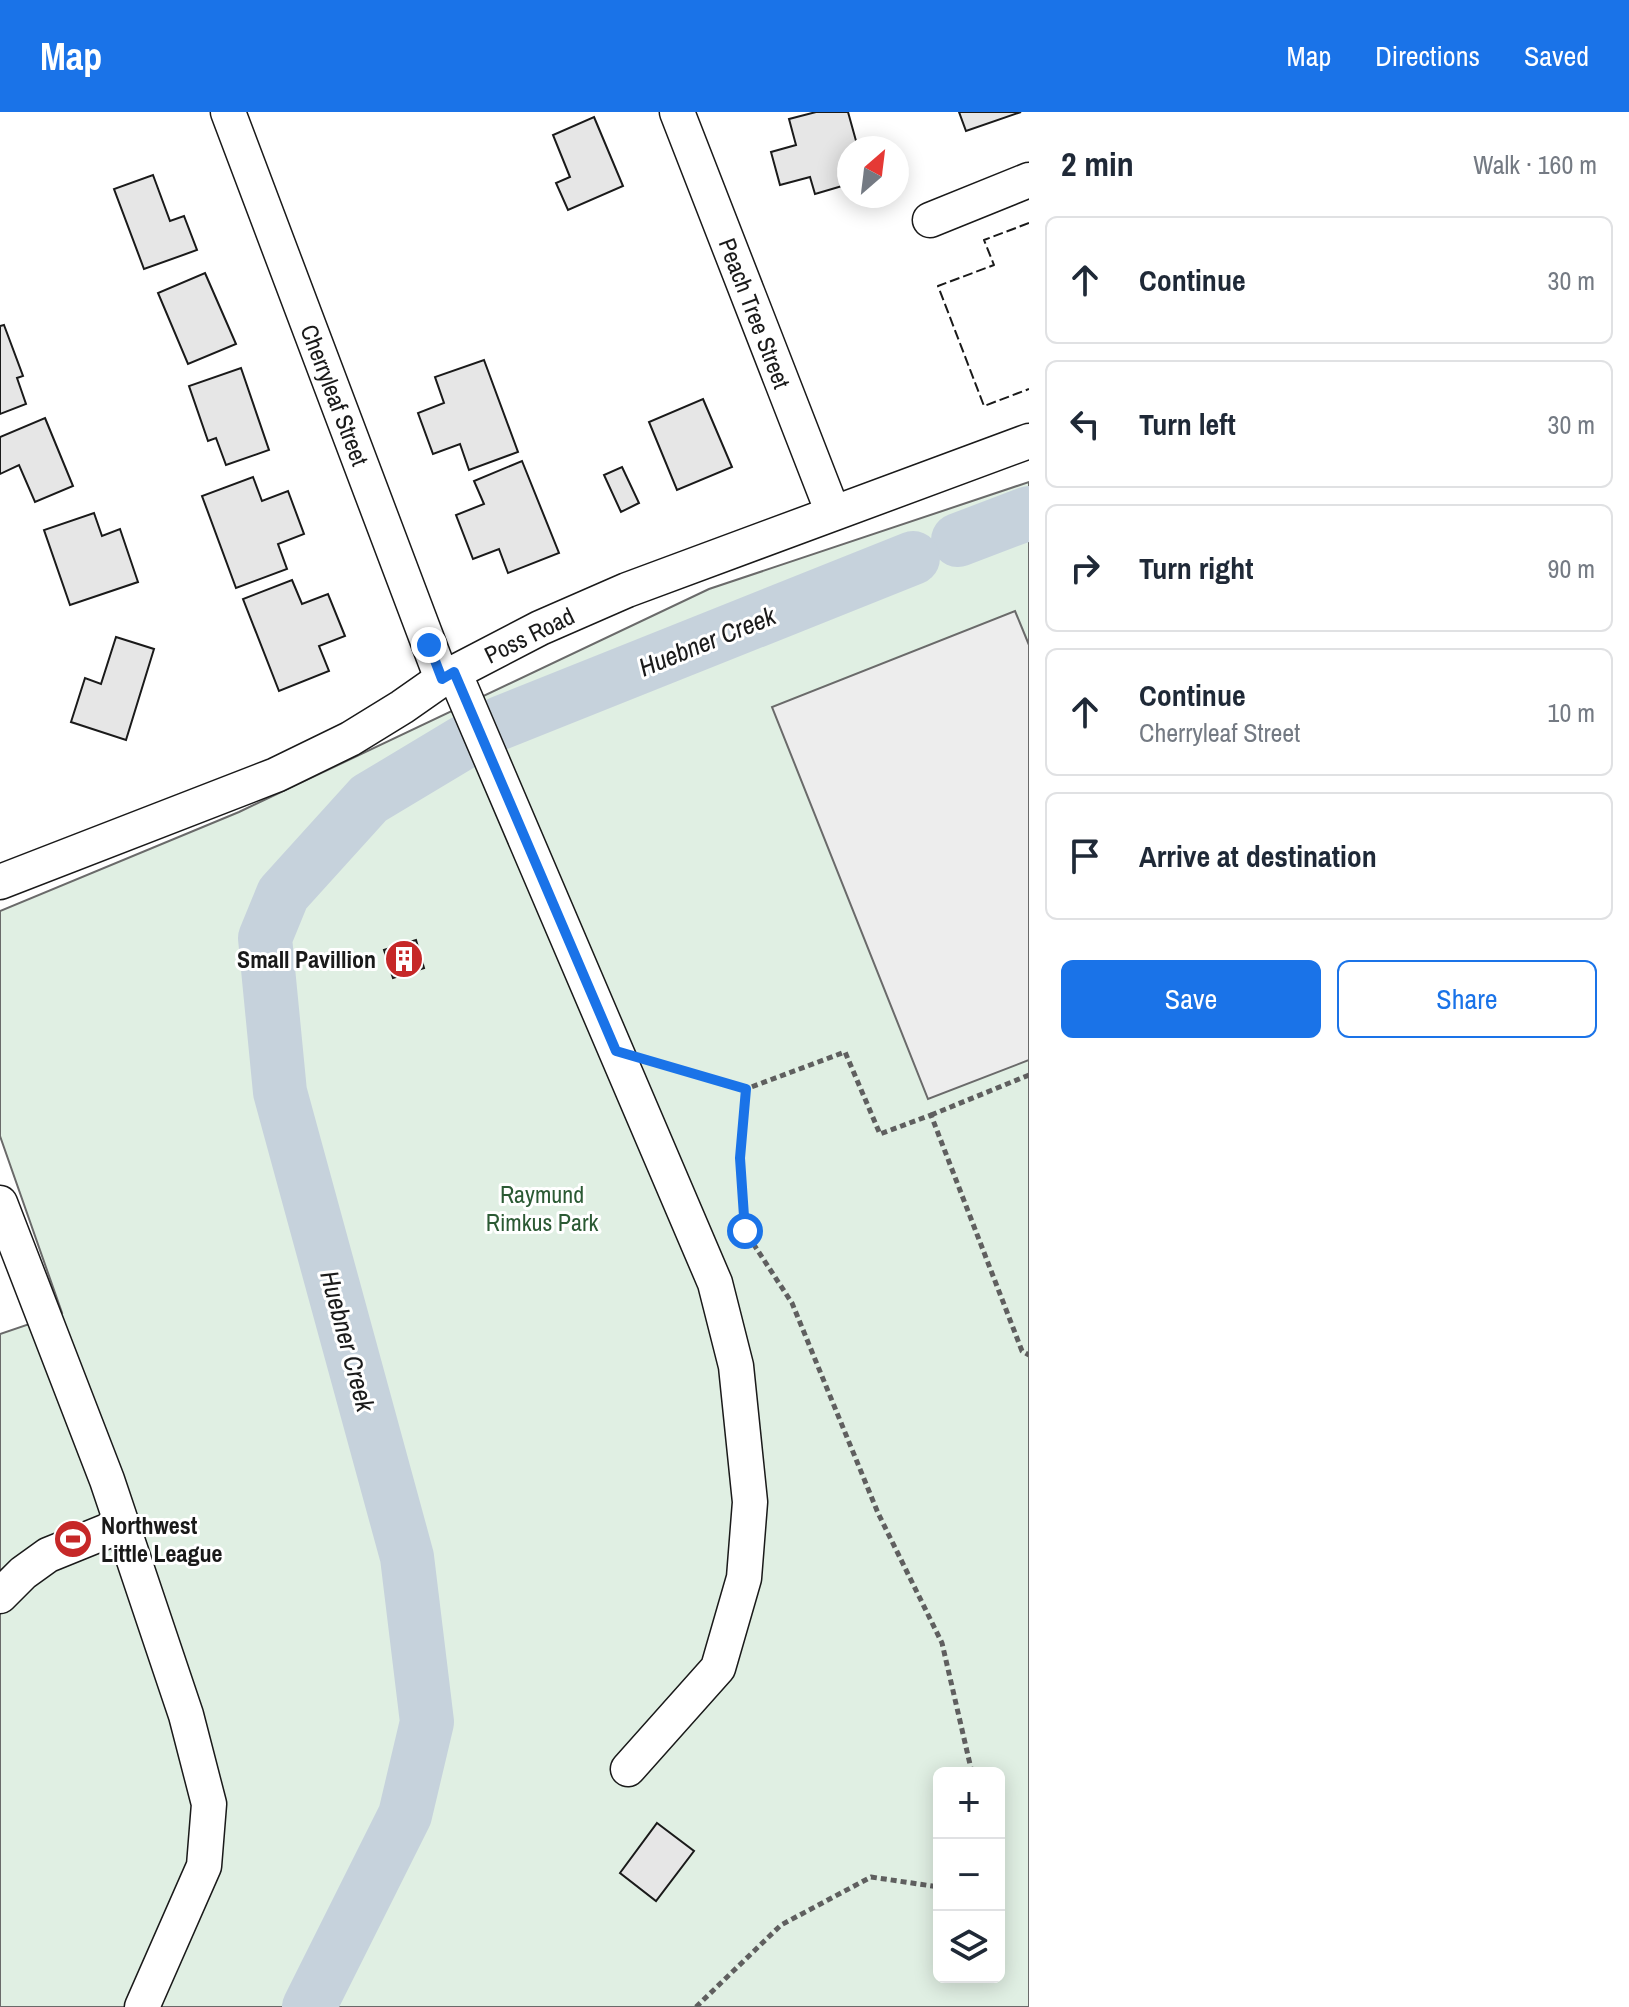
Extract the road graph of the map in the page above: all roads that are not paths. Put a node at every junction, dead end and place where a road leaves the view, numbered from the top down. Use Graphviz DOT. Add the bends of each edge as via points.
graph roads {
  1 [pos="228,112"];
  2 [pos="677,112"];
  3 [pos="1029,180"];
  4 [pos="930,220"];
  5 [pos="1029,441"];
  6 [pos="833,513"];
  7 [pos="448,675"];
  8 [pos="0,882"];
  9 [pos="0,1203"];
  10 [pos="122,1525"];
  11 [pos="8,1583"];
  12 [pos="628,1769"];
  13 [pos="142,2007"];
  1 -- 7 [label="street, Cherryleaf Street"];
  2 -- 6 [label="street, Peach Tree Street"];
  3 -- 4 [label="street"];
  5 -- 6 [label="street, Poss Road"];
  6 -- 7 [label="street, Poss Road" via="627,590"];
  7 -- 8 [label="street, Poss Road" via="350,739 276,775"];
  7 -- 12 [label="street, Cherryleaf Street" via="715,1283 736,1366 750,1502 744,1578 718,1668"];
  9 -- 10 [label="street"];
  10 -- 11 [label="street" via="48,1555"];
  10 -- 13 [label="street" via="186,1715 209,1804 204,1866"];
}
